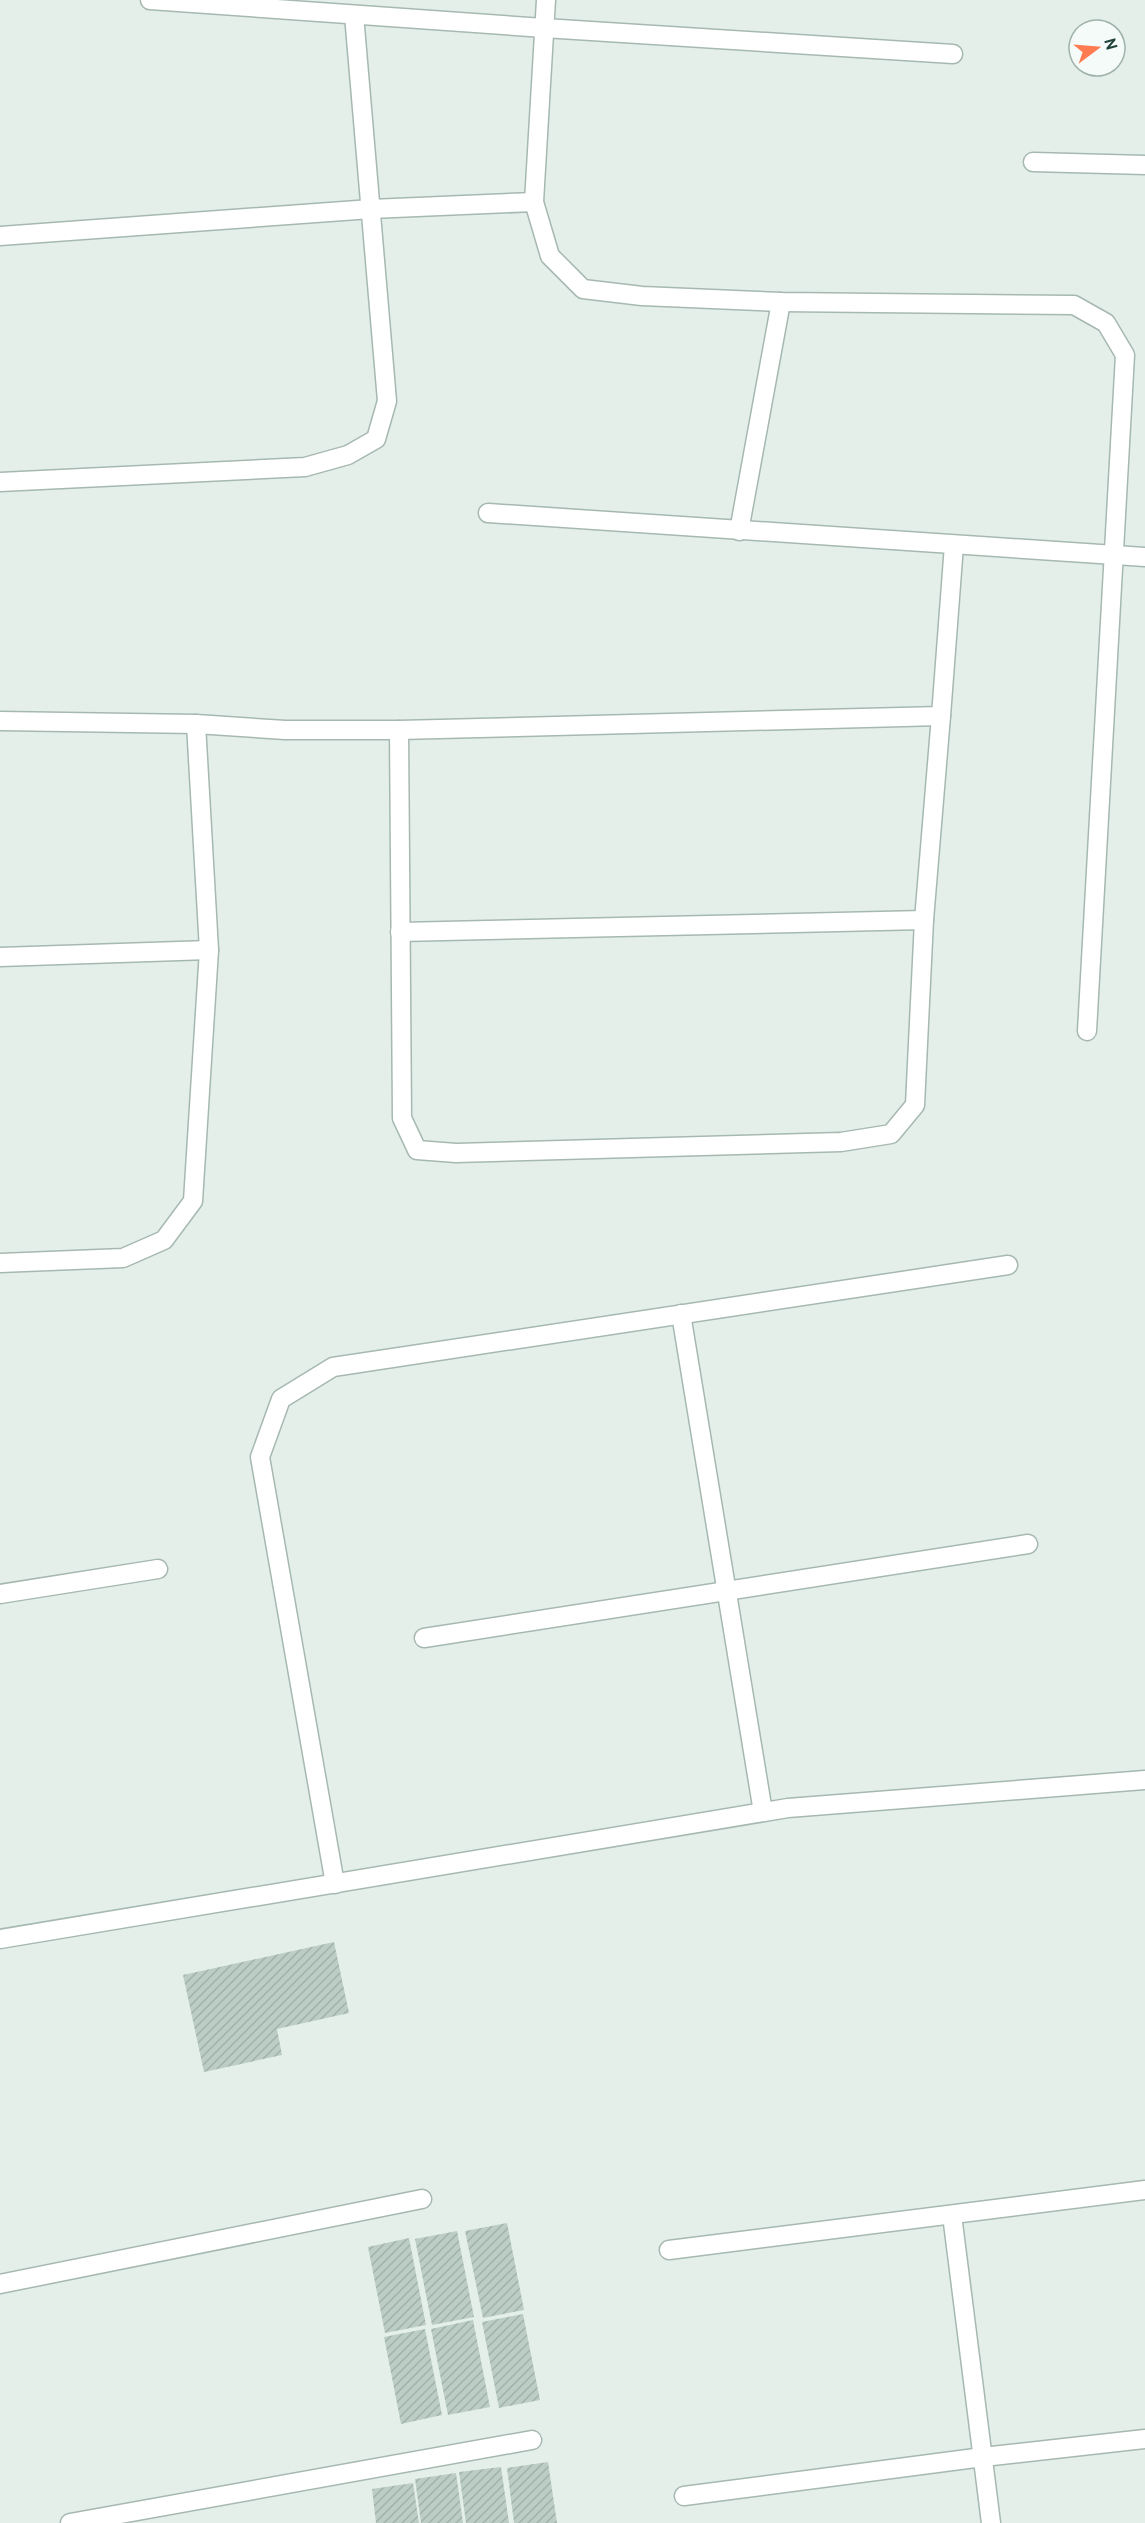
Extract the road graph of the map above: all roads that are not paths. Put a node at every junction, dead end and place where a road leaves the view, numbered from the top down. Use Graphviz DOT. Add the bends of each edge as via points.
graph roads {
  1 [pos="150,0"];
  2 [pos="546,0"];
  3 [pos="354,15"];
  4 [pos="544,28"];
  5 [pos="952,54"];
  6 [pos="1033,162"];
  7 [pos="1145,165"];
  8 [pos="534,202"];
  9 [pos="371,209"];
  10 [pos="0,236"];
  11 [pos="781,302"];
  12 [pos="0,482"];
  13 [pos="488,513"];
  14 [pos="739,531"];
  15 [pos="954,545"];
  16 [pos="1114,555"];
  17 [pos="1145,558"];
  18 [pos="941,716"];
  19 [pos="0,721"];
  20 [pos="196,724"];
  21 [pos="399,729"];
  22 [pos="924,920"];
  23 [pos="400,932"];
  24 [pos="209,950"];
  25 [pos="0,957"];
  26 [pos="1087,1031"];
  27 [pos="0,1263"];
  28 [pos="1008,1265"];
  29 [pos="681,1314"];
  30 [pos="1028,1544"];
  31 [pos="158,1569"];
  32 [pos="727,1590"];
  33 [pos="0,1594"];
  34 [pos="424,1638"];
  35 [pos="1145,1780"];
  36 [pos="763,1812"];
  37 [pos="335,1884"];
  38 [pos="0,1940"];
  39 [pos="1145,2190"];
  40 [pos="422,2199"];
  41 [pos="952,2215"];
  42 [pos="669,2250"];
  43 [pos="0,2284"];
  44 [pos="1145,2439"];
  45 [pos="532,2440"];
  46 [pos="983,2457"];
  47 [pos="684,2496"];
  48 [pos="70,2523"];
  49 [pos="991,2523"];
  1 -- 3 [label="street"];
  2 -- 4 [label="street"];
  3 -- 4 [label="street"];
  3 -- 9 [label="street"];
  4 -- 5 [label="street"];
  4 -- 8 [label="street"];
  6 -- 7 [label="street"];
  8 -- 9 [label="street"];
  8 -- 11 [label="street" via="550,256 583,289 642,296"];
  9 -- 10 [label="street"];
  9 -- 12 [label="street" via="387,401 376,439 348,455 305,467"];
  11 -- 14 [label="street"];
  11 -- 16 [label="street" via="1074,305 1106,323 1125,355"];
  13 -- 14 [label="street"];
  14 -- 15 [label="street"];
  15 -- 16 [label="street"];
  15 -- 18 [label="street"];
  16 -- 17 [label="street"];
  16 -- 26 [label="street"];
  18 -- 21 [label="street"];
  18 -- 22 [label="street"];
  19 -- 20 [label="street"];
  20 -- 21 [label="street" via="285,730"];
  20 -- 24 [label="street"];
  21 -- 23 [label="street"];
  22 -- 23 [label="street"];
  22 -- 23 [label="street" via="915,1105 891,1134 841,1142 456,1153 417,1150 402,1118"];
  24 -- 25 [label="street"];
  24 -- 27 [label="street" via="193,1201 164,1240 123,1258"];
  28 -- 29 [label="street"];
  29 -- 32 [label="street"];
  29 -- 37 [label="street" via="333,1367 280,1400 260,1457"];
  30 -- 32 [label="street"];
  31 -- 33 [label="street"];
  32 -- 34 [label="street"];
  32 -- 36 [label="street"];
  35 -- 36 [label="street"];
  36 -- 37 [label="street"];
  37 -- 38 [label="street"];
  39 -- 41 [label="street"];
  40 -- 43 [label="street"];
  41 -- 42 [label="street"];
  41 -- 46 [label="street"];
  44 -- 46 [label="street"];
  45 -- 48 [label="street"];
  46 -- 47 [label="street"];
  46 -- 49 [label="street"];
}
